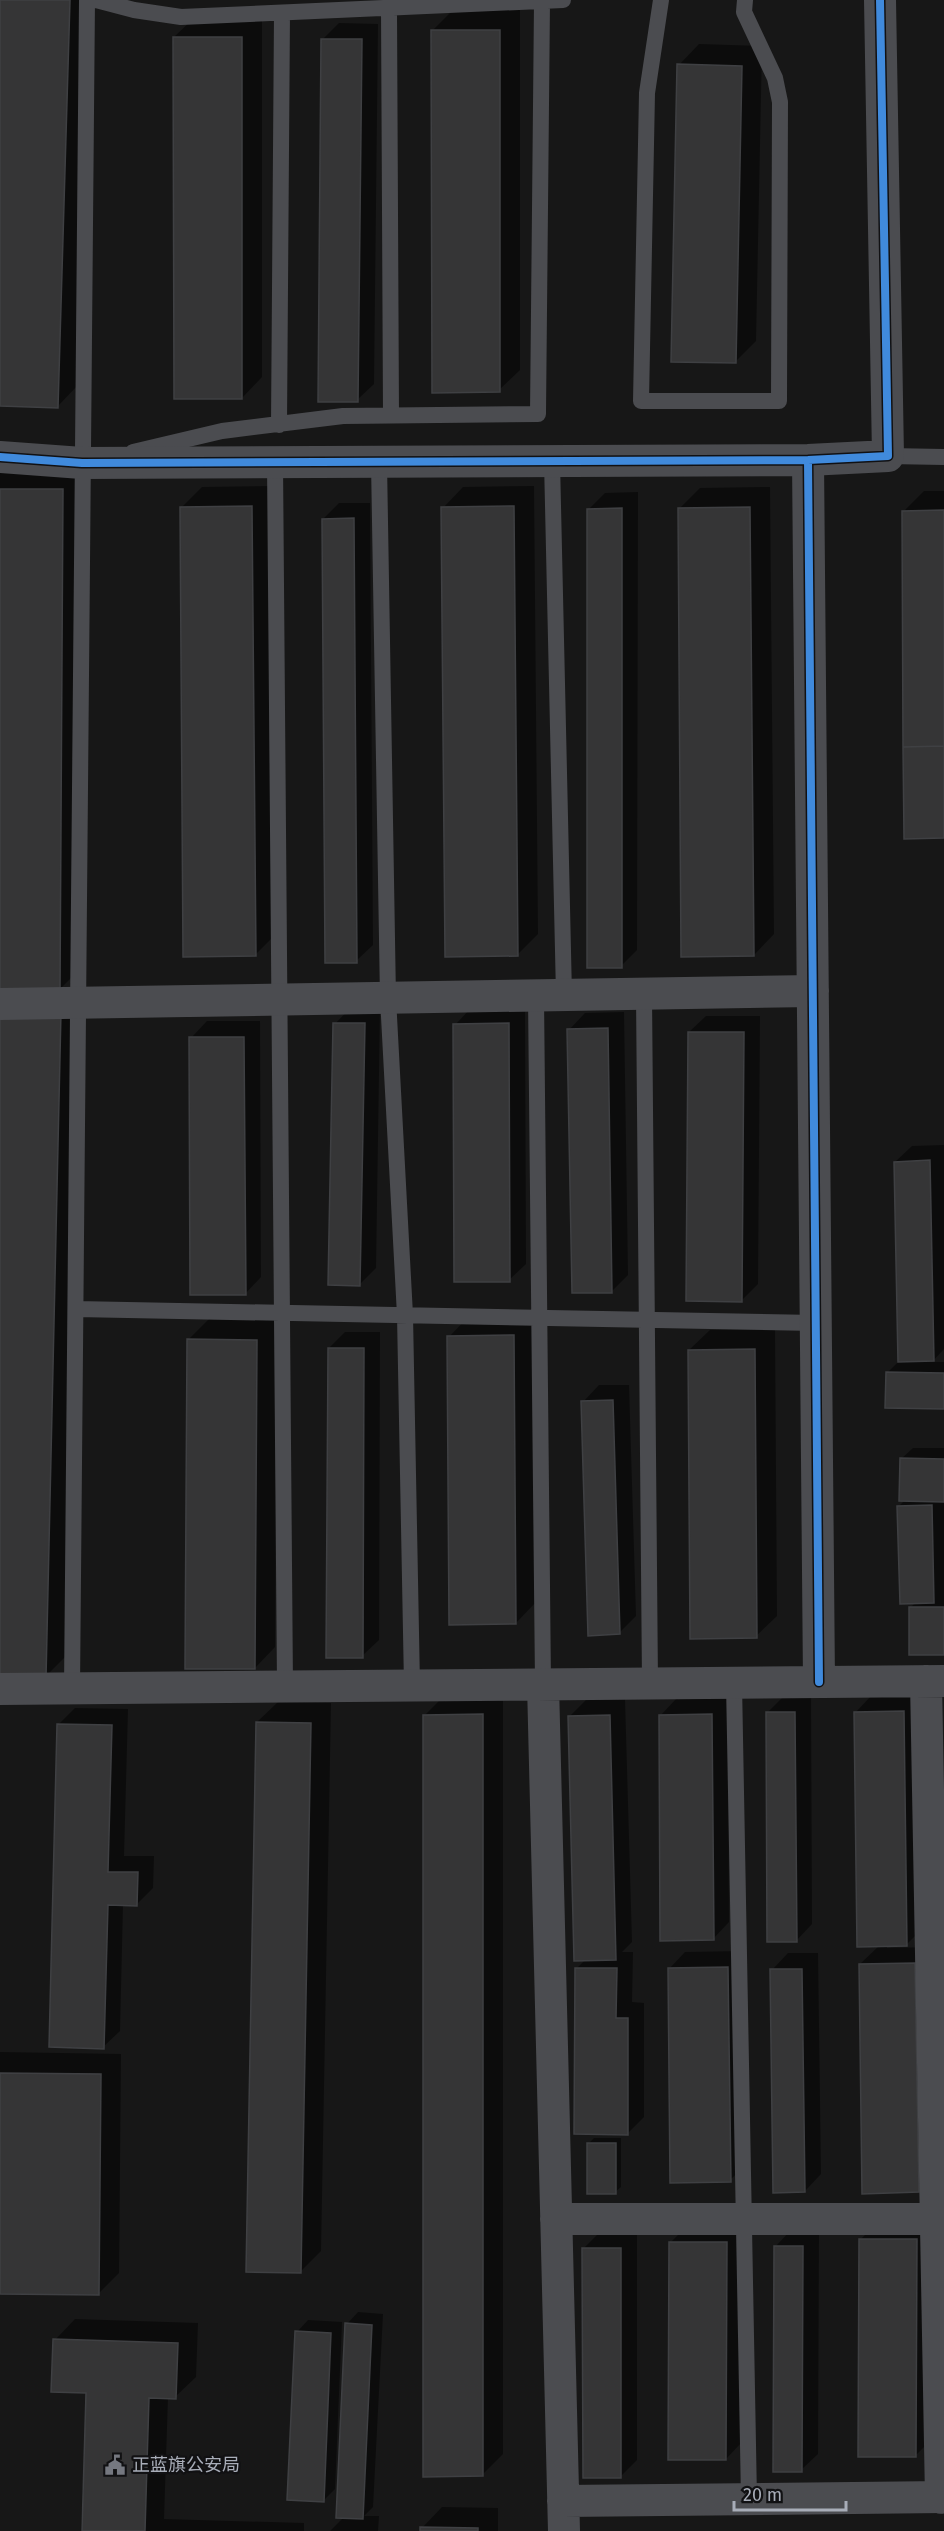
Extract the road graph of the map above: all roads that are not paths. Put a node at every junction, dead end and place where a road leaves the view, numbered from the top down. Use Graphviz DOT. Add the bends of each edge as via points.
graph roads {
  1 [pos="87,0"];
  2 [pos="96,0"];
  3 [pos="563,0"];
  4 [pos="661,0"];
  5 [pos="745,0"];
  6 [pos="880,0"];
  7 [pos="542,3"];
  8 [pos="389,9"];
  9 [pos="282,13"];
  10 [pos="391,414"];
  11 [pos="279,425"];
  12 [pos="888,456"];
  13 [pos="0,457"];
  14 [pos="944,457"];
  15 [pos="808,460"];
  16 [pos="552,461"];
  17 [pos="275,462"];
  18 [pos="379,462"];
  19 [pos="82,463"];
  20 [pos="813,991"];
  21 [pos="644,994"];
  22 [pos="550,995"];
  23 [pos="388,998"];
  24 [pos="280,1000"];
  25 [pos="80,1003"];
  26 [pos="0,1004"];
  27 [pos="76,1309"];
  28 [pos="282,1313"];
  29 [pos="405,1315"];
  30 [pos="539,1318"];
  31 [pos="647,1320"];
  32 [pos="816,1323"];
  33 [pos="935,1681"];
  34 [pos="819,1682"];
  35 [pos="650,1683"];
  36 [pos="734,1683"];
  37 [pos="543,1684"];
  38 [pos="412,1685"];
  39 [pos="285,1686"];
  40 [pos="0,1689"];
  41 [pos="72,1689"];
  42 [pos="556,2219"];
  43 [pos="744,2219"];
  44 [pos="936,2219"];
  45 [pos="943,2498"];
  46 [pos="749,2499"];
  47 [pos="564,2516"];
  1 -- 19 [label="lane"];
  2 -- 9 [label="lane" via="181,17"];
  3 -- 7 [label="lane"];
  4 -- 5 [label="lane" via="647,93 641,401 779,401 780,102 775,78 744,12"];
  6 -- 12 [label="street"];
  7 -- 8 [label="lane"];
  7 -- 10 [label="lane" via="538,414"];
  8 -- 9 [label="lane"];
  8 -- 10 [label="lane"];
  9 -- 11 [label="lane"];
  10 -- 11 [label="lane"];
  11 -- 19 [label="lane" via="222,431"];
  12 -- 14 [label="lane"];
  12 -- 15 [label="street"];
  13 -- 19 [label="street"];
  15 -- 16 [label="street"];
  15 -- 20 [label="street"];
  16 -- 18 [label="street"];
  16 -- 22 [label="lane"];
  17 -- 18 [label="street"];
  17 -- 19 [label="street"];
  17 -- 24 [label="lane"];
  18 -- 23 [label="lane"];
  19 -- 25 [label="lane"];
  20 -- 21 [label="street"];
  20 -- 32 [label="street"];
  21 -- 22 [label="street"];
  21 -- 31 [label="lane"];
  22 -- 23 [label="street"];
  22 -- 30 [label="lane"];
  23 -- 24 [label="street"];
  23 -- 29 [label="lane"];
  24 -- 25 [label="street"];
  24 -- 28 [label="lane"];
  25 -- 26 [label="street"];
  25 -- 27 [label="lane"];
  27 -- 28 [label="lane"];
  27 -- 41 [label="lane"];
  28 -- 29 [label="lane"];
  28 -- 39 [label="lane"];
  29 -- 30 [label="lane"];
  29 -- 38 [label="lane"];
  30 -- 31 [label="lane"];
  30 -- 37 [label="lane"];
  31 -- 32 [label="lane"];
  31 -- 35 [label="lane"];
  32 -- 34 [label="street"];
  33 -- 34 [label="street"];
  33 -- 44 [label="street"];
  34 -- 36 [label="street"];
  35 -- 36 [label="street"];
  35 -- 37 [label="street"];
  36 -- 43 [label="lane"];
  37 -- 38 [label="street"];
  37 -- 42 [label="street"];
  38 -- 39 [label="street"];
  39 -- 41 [label="street"];
  40 -- 41 [label="street"];
  42 -- 43 [label="street"];
  42 -- 47 [label="street"];
  43 -- 44 [label="street"];
  43 -- 46 [label="lane"];
  44 -- 45 [label="street"];
  45 -- 46 [label="street"];
  46 -- 47 [label="street"];
}
